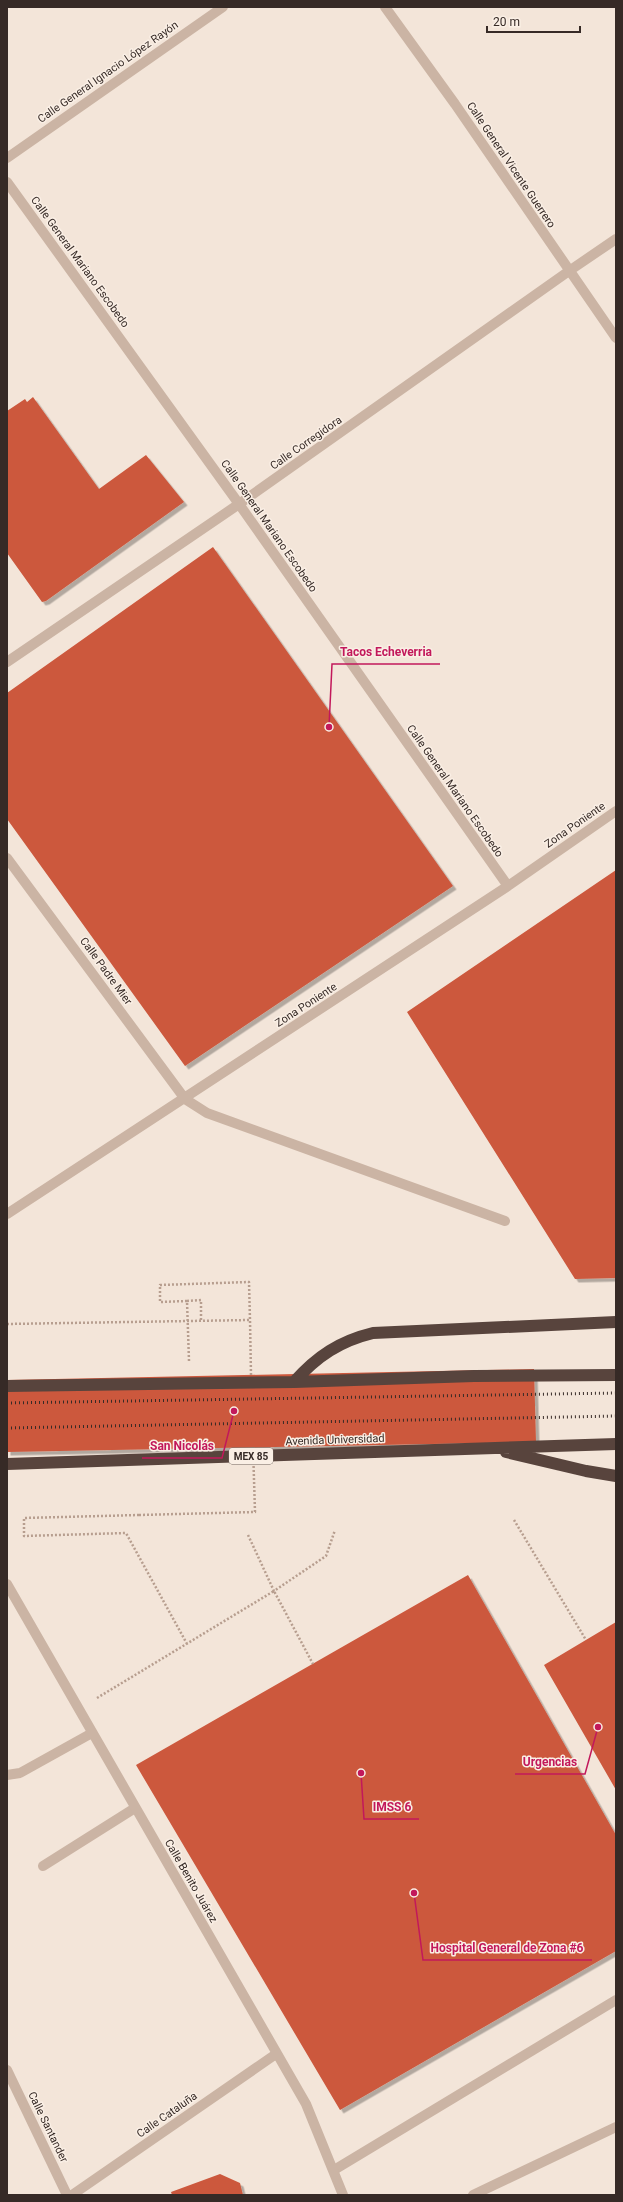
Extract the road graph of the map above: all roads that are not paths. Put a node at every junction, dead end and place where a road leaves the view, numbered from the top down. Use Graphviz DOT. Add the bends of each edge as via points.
graph roads {
  1 [pos="223,7"];
  2 [pos="385,7"];
  3 [pos="7,158"];
  4 [pos="7,182"];
  5 [pos="616,239"];
  6 [pos="569,271"];
  7 [pos="616,338"];
  8 [pos="239,504"];
  9 [pos="7,662"];
  10 [pos="616,811"];
  11 [pos="7,858"];
  12 [pos="508,886"];
  13 [pos="185,1099"];
  14 [pos="7,1214"];
  15 [pos="505,1221"];
  16 [pos="616,1322"];
  17 [pos="610,1375"];
  18 [pos="294,1382"];
  19 [pos="7,1386"];
  20 [pos="616,1444"];
  21 [pos="496,1448"];
  22 [pos="7,1464"];
  23 [pos="616,1476"];
  24 [pos="7,1584"];
  25 [pos="92,1733"];
  26 [pos="7,1776"];
  27 [pos="135,1808"];
  28 [pos="43,1866"];
  29 [pos="616,2000"];
  30 [pos="276,2054"];
  31 [pos="7,2070"];
  32 [pos="616,2127"];
  33 [pos="334,2170"];
  34 [pos="67,2195"];
  35 [pos="72,2195"];
  36 [pos="343,2195"];
  37 [pos="473,2195"];
  1 -- 3 [label="street, Calle General Ignacio López Rayón"];
  2 -- 6 [label="street, Calle General Vicente Guerrero"];
  4 -- 8 [label="street, Calle General Mariano Escobedo"];
  5 -- 6 [label="street, Calle Corregidora"];
  6 -- 7 [label="street, Calle General Vicente Guerrero"];
  6 -- 8 [label="street, Calle Corregidora"];
  8 -- 9 [label="street, Calle Corregidora"];
  8 -- 12 [label="street, Calle General Mariano Escobedo"];
  10 -- 12 [label="street, Zona Poniente"];
  11 -- 13 [label="street, Calle Padre Mier"];
  12 -- 13 [label="street, Zona Poniente"];
  13 -- 14 [label="street, Zona Poniente"];
  13 -- 15 [label="street" via="207,1113"];
  16 -- 18 [label="highway" via="373,1333 336,1345 309,1366"];
  17 -- 18 [label="highway" via="474,1376"];
  18 -- 19 [label="highway"];
  20 -- 21 [label="highway, Avenida Universidad / MEX 85"];
  21 -- 22 [label="highway, Avenida Universidad / MEX 85"];
  21 -- 23 [label="highway" via="586,1472"];
  24 -- 25 [label="street, Calle Benito Juárez"];
  25 -- 26 [label="street" via="20,1773"];
  25 -- 27 [label="street, Calle Benito Juárez"];
  27 -- 28 [label="street"];
  27 -- 30 [label="street, Calle Benito Juárez"];
  29 -- 33 [label="street"];
  30 -- 33 [label="street, Calle Benito Juárez" via="306,2104"];
  30 -- 35 [label="street, Calle Cataluña"];
  31 -- 34 [label="street, Calle Santander"];
  32 -- 37 [label="street"];
  33 -- 36 [label="street, Calle Benito Juárez"];
}
